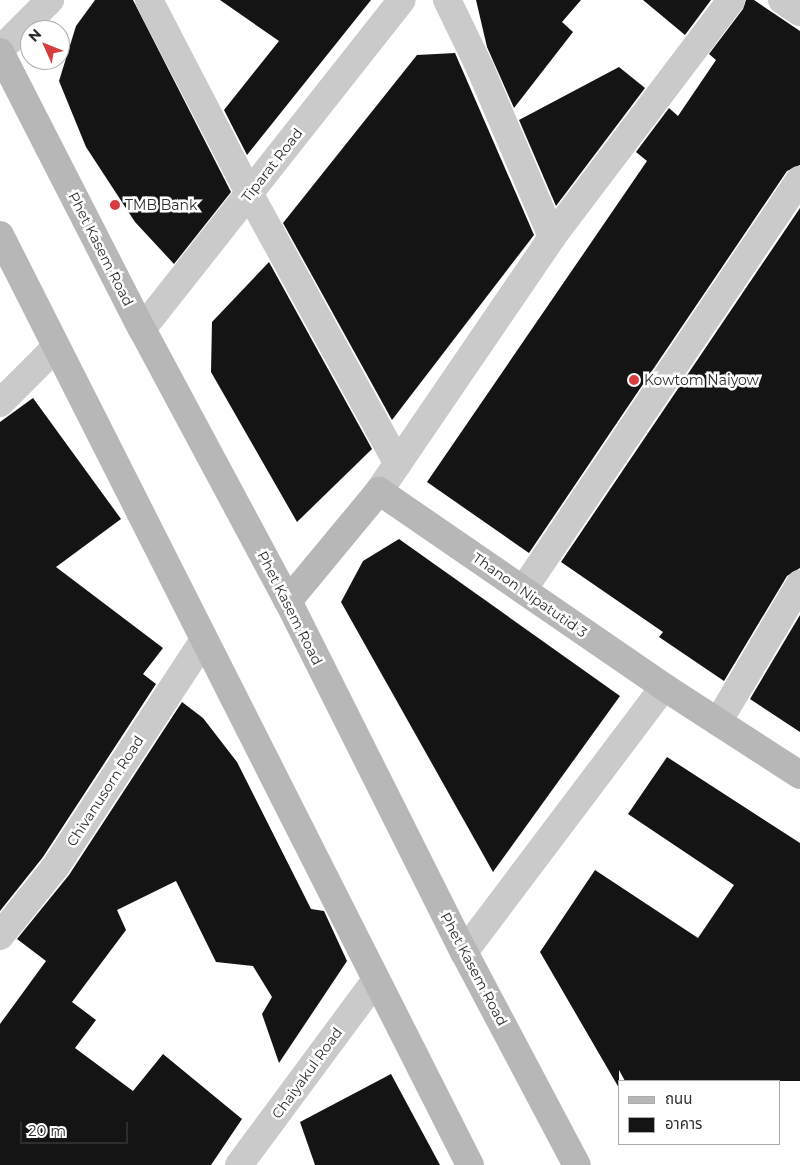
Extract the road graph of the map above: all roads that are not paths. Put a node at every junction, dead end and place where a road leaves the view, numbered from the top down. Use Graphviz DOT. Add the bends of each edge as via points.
graph roads {
  1 [pos="50,0"];
  2 [pos="149,0"];
  3 [pos="402,0"];
  4 [pos="447,0"];
  5 [pos="732,0"];
  6 [pos="782,0"];
  7 [pos="800,12"];
  8 [pos="0,51"];
  9 [pos="800,180"];
  10 [pos="250,193"];
  11 [pos="0,235"];
  12 [pos="552,237"];
  13 [pos="142,329"];
  14 [pos="56,347"];
  15 [pos="0,403"];
  16 [pos="398,464"];
  17 [pos="379,491"];
  18 [pos="800,584"];
  19 [pos="524,590"];
  20 [pos="288,602"];
  21 [pos="203,641"];
  22 [pos="664,687"];
  23 [pos="718,722"];
  24 [pos="800,775"];
  25 [pos="0,936"];
  26 [pos="464,952"];
  27 [pos="376,980"];
  28 [pos="239,1165"];
  29 [pos="470,1165"];
  30 [pos="577,1165"];
  1 -- 8 [label="street"];
  2 -- 10 [label="street"];
  3 -- 10 [label="street, Tiparat Road"];
  4 -- 12 [label="street"];
  5 -- 12 [label="street"];
  6 -- 7 [label="street"];
  8 -- 13 [label="main road, Phet Kasem Road"];
  9 -- 19 [label="street"];
  10 -- 13 [label="street, Tiparat Road"];
  10 -- 16 [label="street"];
  11 -- 14 [label="main road"];
  12 -- 16 [label="street"];
  13 -- 20 [label="main road, Phet Kasem Road"];
  14 -- 15 [label="street"];
  14 -- 21 [label="main road"];
  16 -- 17 [label="street"];
  17 -- 19 [label="main road, Thanon Nipatutid 3"];
  17 -- 20 [label="main road"];
  18 -- 23 [label="street"];
  19 -- 22 [label="main road, Thanon Nipatutid 3"];
  20 -- 26 [label="main road, Phet Kasem Road"];
  21 -- 25 [label="street, Chivanusorn Road" via="56,866"];
  21 -- 27 [label="main road"];
  22 -- 23 [label="main road, Thanon Nipatutid 3"];
  22 -- 26 [label="street"];
  23 -- 24 [label="main road, Thanon Nipatutid 3"];
  26 -- 30 [label="main road, Phet Kasem Road"];
  27 -- 28 [label="street, Chaiyakul Road"];
  27 -- 29 [label="main road"];
}
